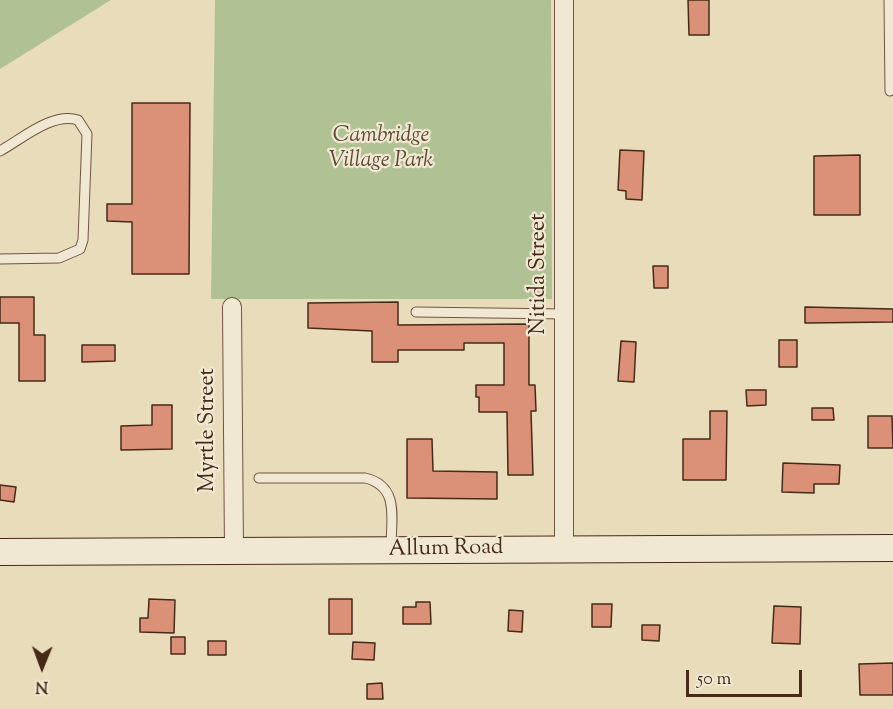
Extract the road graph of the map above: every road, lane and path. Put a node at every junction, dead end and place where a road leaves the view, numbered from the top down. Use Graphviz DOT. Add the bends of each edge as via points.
graph roads {
  1 [pos="564,0"];
  2 [pos="889,0"];
  3 [pos="890,91"];
  4 [pos="0,151"];
  5 [pos="0,260"];
  6 [pos="232,308"];
  7 [pos="416,312"];
  8 [pos="564,314"];
  9 [pos="259,478"];
  10 [pos="564,548"];
  11 [pos="893,548"];
  12 [pos="391,550"];
  13 [pos="234,551"];
  14 [pos="0,552"];
  1 -- 8 [label="street, Nitida Street"];
  2 -- 3 [label="lane"];
  4 -- 5 [label="lane" via="55,120 68,117 78,120 87,134 80,249 59,258"];
  6 -- 13 [label="street, Myrtle Street"];
  7 -- 8 [label="lane"];
  8 -- 10 [label="street, Nitida Street"];
  9 -- 12 [label="lane" via="378,481 390,496"];
  10 -- 11 [label="street, Allum Road"];
  10 -- 12 [label="street, Allum Road"];
  12 -- 13 [label="street, Allum Road"];
  13 -- 14 [label="street, Allum Road"];
}
